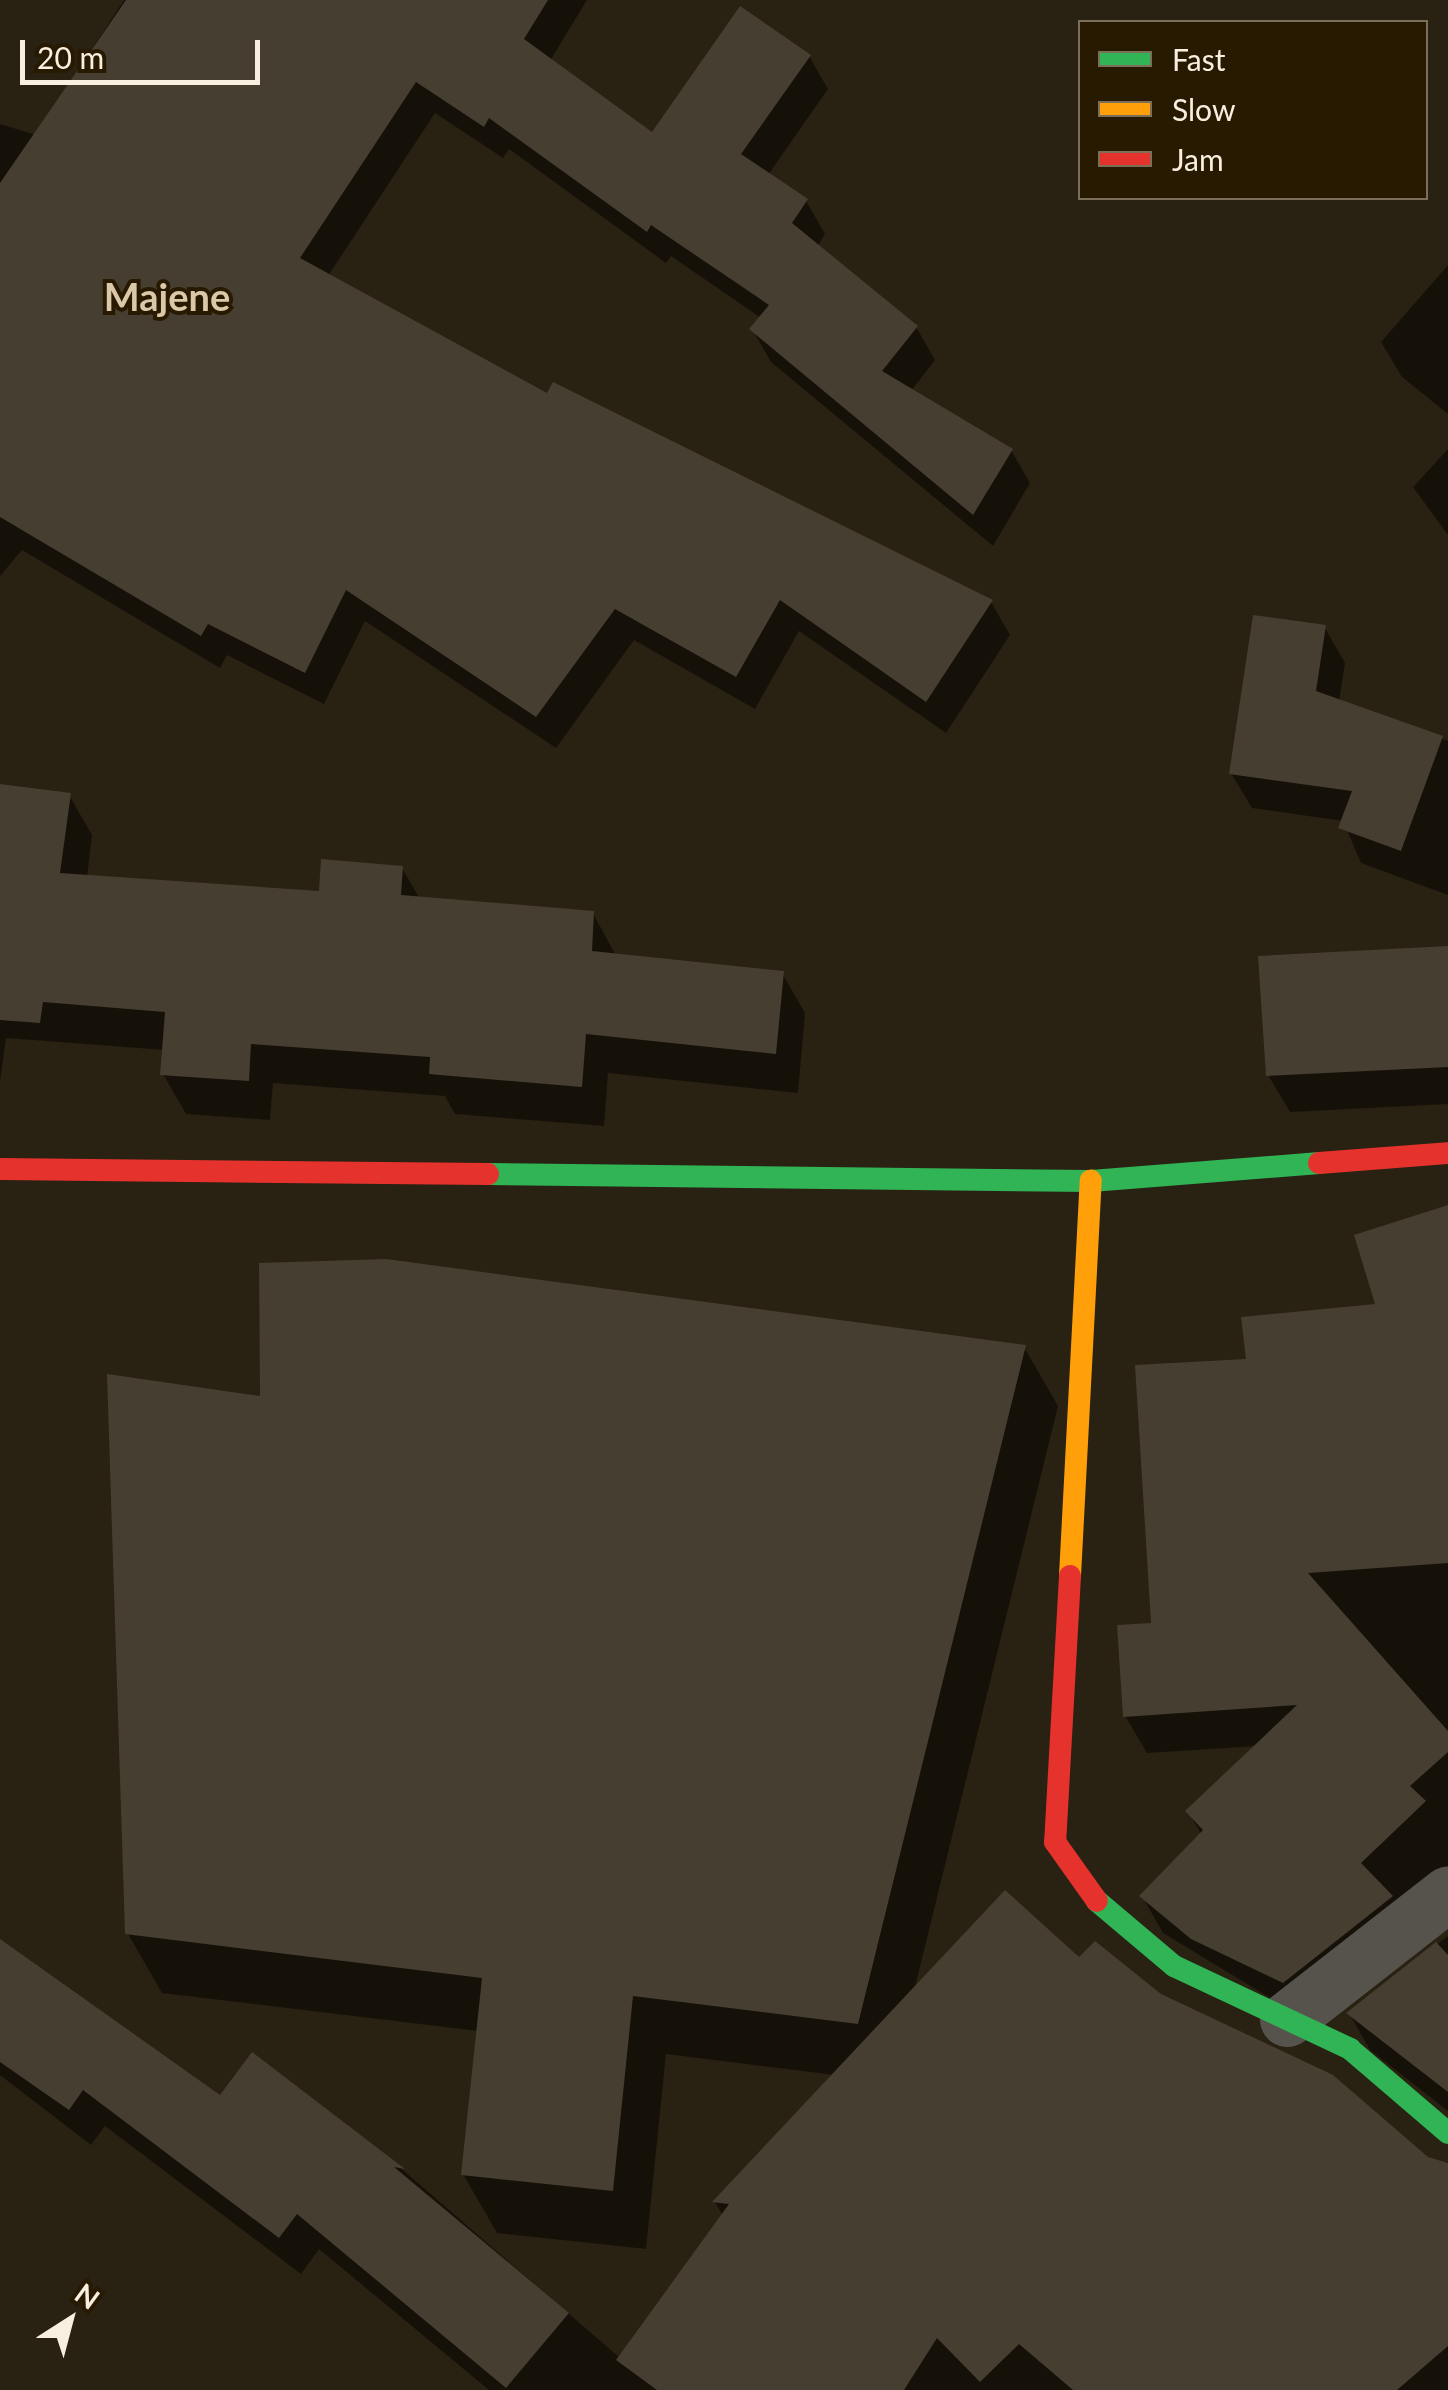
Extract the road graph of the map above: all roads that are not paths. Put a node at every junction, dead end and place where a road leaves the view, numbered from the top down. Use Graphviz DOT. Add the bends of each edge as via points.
graph roads {
  1 [pos="1448,1152"];
  2 [pos="0,1170"];
  3 [pos="1092,1181"];
  4 [pos="1448,1893"];
  5 [pos="1288,2019"];
  6 [pos="1448,2134"];
  1 -- 3 [label="main road"];
  2 -- 3 [label="main road"];
  3 -- 5 [label="main road" via="1055,1842 1080,1887 1134,1936 1174,1966"];
  4 -- 5 [label="street"];
  5 -- 6 [label="main road" via="1350,2050"];
}
